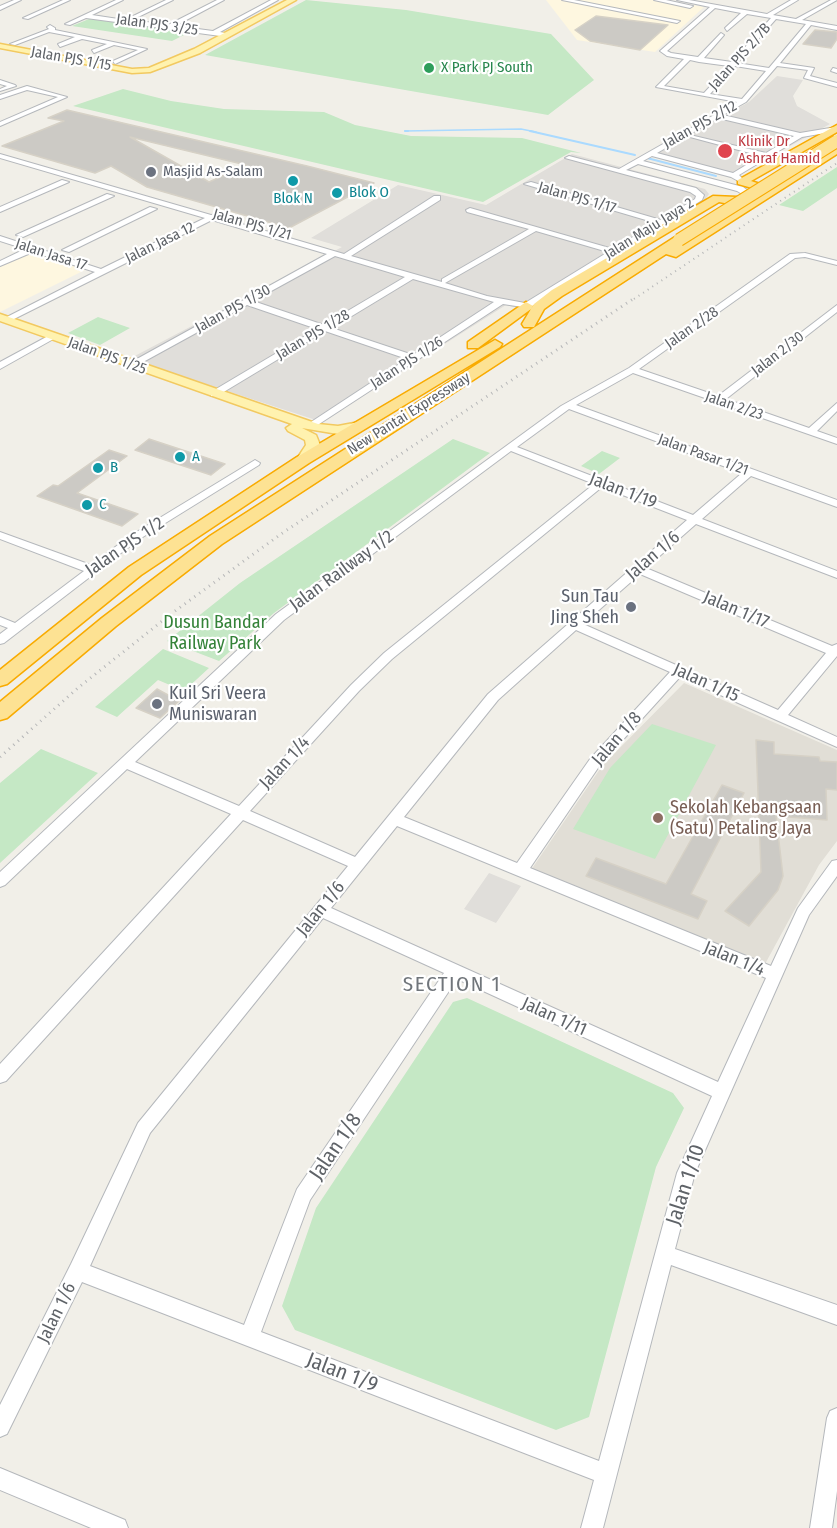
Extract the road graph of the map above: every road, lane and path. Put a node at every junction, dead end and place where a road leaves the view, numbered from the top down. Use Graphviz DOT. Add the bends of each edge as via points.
graph roads {
  1 [pos="18,0"];
  2 [pos="67,0"];
  3 [pos="120,0"];
  4 [pos="170,0"];
  5 [pos="221,0"];
  6 [pos="275,0"];
  7 [pos="284,0"];
  8 [pos="292,0"];
  9 [pos="565,0"];
  10 [pos="613,0"];
  11 [pos="657,0"];
  12 [pos="680,0"];
  13 [pos="795,0"];
  14 [pos="835,0"];
  15 [pos="695,3"];
  16 [pos="741,5"];
  17 [pos="714,6"];
  18 [pos="600,7"];
  19 [pos="0,8"];
  20 [pos="732,9"];
  21 [pos="745,12"];
  22 [pos="86,16"];
  23 [pos="767,16"];
  24 [pos="775,17"];
  25 [pos="26,18"];
  26 [pos="126,21"];
  27 [pos="677,21"];
  28 [pos="796,21"];
  29 [pos="810,23"];
  30 [pos="68,24"];
  31 [pos="169,27"];
  32 [pos="837,28"];
  33 [pos="727,29"];
  34 [pos="221,34"];
  35 [pos="722,35"];
  36 [pos="81,37"];
  37 [pos="0,41"];
  38 [pos="114,43"];
  39 [pos="13,44"];
  40 [pos="60,45"];
  41 [pos="0,46"];
  42 [pos="94,51"];
  43 [pos="687,58"];
  44 [pos="699,60"];
  45 [pos="115,62"];
  46 [pos="156,64"];
  47 [pos="733,65"];
  48 [pos="774,67"];
  49 [pos="142,69"];
  50 [pos="0,82"];
  51 [pos="837,85"];
  52 [pos="0,91"];
  53 [pos="706,95"];
  54 [pos="0,97"];
  55 [pos="744,100"];
  56 [pos="716,116"];
  57 [pos="726,118"];
  58 [pos="0,124"];
  59 [pos="837,131"];
  60 [pos="800,135"];
  61 [pos="692,136"];
  62 [pos="837,141"];
  63 [pos="837,149"];
  64 [pos="649,153"];
  65 [pos="0,154"];
  66 [pos="658,155"];
  67 [pos="767,155"];
  68 [pos="569,158"];
  69 [pos="0,163"];
  70 [pos="634,163"];
  71 [pos="620,171"];
  72 [pos="738,178"];
  73 [pos="65,182"];
  74 [pos="528,184"];
  75 [pos="779,185"];
  76 [pos="110,196"];
  77 [pos="0,198"];
  78 [pos="437,198"];
  79 [pos="717,198"];
  80 [pos="16,203"];
  81 [pos="153,209"];
  82 [pos="0,210"];
  83 [pos="470,210"];
  84 [pos="740,210"];
  85 [pos="214,217"];
  86 [pos="661,222"];
  87 [pos="201,223"];
  88 [pos="536,229"];
  89 [pos="20,235"];
  90 [pos="0,238"];
  91 [pos="32,249"];
  92 [pos="66,250"];
  93 [pos="613,252"];
  94 [pos="335,253"];
  95 [pos="352,253"];
  96 [pos="837,263"];
  97 [pos="0,264"];
  98 [pos="92,268"];
  99 [pos="102,272"];
  100 [pos="412,276"];
  101 [pos="445,281"];
  102 [pos="503,300"];
  103 [pos="246,302"];
  104 [pos="526,306"];
  105 [pos="837,308"];
  106 [pos="2,316"];
  107 [pos="529,324"];
  108 [pos="325,328"];
  109 [pos="49,335"];
  110 [pos="414,358"];
  111 [pos="0,360"];
  112 [pos="131,364"];
  113 [pos="0,366"];
  114 [pos="632,370"];
  115 [pos="445,374"];
  116 [pos="214,394"];
  117 [pos="719,400"];
  118 [pos="569,406"];
  119 [pos="837,406"];
  120 [pos="310,426"];
  121 [pos="359,426"];
  122 [pos="810,432"];
  123 [pos="837,441"];
  124 [pos="509,447"];
  125 [pos="303,460"];
  126 [pos="255,463"];
  127 [pos="749,472"];
  128 [pos="317,473"];
  129 [pos="602,483"];
  130 [pos="837,504"];
  131 [pos="695,519"];
  132 [pos="0,535"];
  133 [pos="90,569"];
  134 [pos="638,569"];
  135 [pos="837,575"];
  136 [pos="0,621"];
  137 [pos="574,625"];
  138 [pos="15,627"];
  139 [pos="0,640"];
  140 [pos="836,650"];
  141 [pos="678,671"];
  142 [pos="0,680"];
  143 [pos="0,713"];
  144 [pos="780,716"];
  145 [pos="837,742"];
  146 [pos="126,763"];
  147 [pos="239,812"];
  148 [pos="394,819"];
  149 [pos="358,864"];
  150 [pos="520,871"];
  151 [pos="835,873"];
  152 [pos="0,881"];
  153 [pos="320,910"];
  154 [pos="453,972"];
  155 [pos="775,975"];
  156 [pos="0,1076"];
  157 [pos="722,1092"];
  158 [pos="665,1254"];
  159 [pos="78,1271"];
  160 [pos="837,1316"];
  161 [pos="249,1337"];
  162 [pos="837,1418"];
  163 [pos="0,1427"];
  164 [pos="606,1474"];
  165 [pos="0,1479"];
  166 [pos="117,1528"];
  167 [pos="592,1528"];
  168 [pos="821,1528"];
  1 -- 19 [label="street"];
  2 -- 25 [label="street"];
  3 -- 22 [label="street"];
  4 -- 26 [label="street"];
  5 -- 31 [label="street"];
  6 -- 34 [label="street"];
  7 -- 34 [label="main road"];
  8 -- 34 [label="main road"];
  9 -- 18 [label="street"];
  10 -- 18 [label="street"];
  11 -- 15 [label="street"];
  12 -- 15 [label="street"];
  13 -- 23 [label="street"];
  14 -- 28 [label="street"];
  15 -- 17 [label="street"];
  16 -- 20 [label="street"];
  17 -- 20 [label="street"];
  17 -- 43 [label="street" via="663,51"];
  18 -- 27 [label="street"];
  20 -- 21 [label="street"];
  21 -- 23 [label="street"];
  21 -- 33 [label="street"];
  22 -- 26 [label="street, Jalan PJS 3/25"];
  22 -- 30 [label="street"];
  23 -- 24 [label="street"];
  24 -- 28 [label="street"];
  24 -- 47 [label="street, Jalan PJS 2/7B"];
  26 -- 31 [label="street, Jalan PJS 3/25"];
  28 -- 29 [label="street"];
  29 -- 32 [label="street"];
  29 -- 48 [label="street, Jalan PJS 2/12"];
  31 -- 34 [label="street, Jalan PJS 3/25"];
  34 -- 46 [label="main road"];
  34 -- 49 [label="main road" via="197,51"];
  35 -- 44 [label="street"];
  36 -- 38 [label="street"];
  36 -- 39 [label="street" via="50,29"];
  36 -- 40 [label="street"];
  37 -- 39 [label="main road, Jalan PJS 1/15"];
  38 -- 42 [label="street"];
  38 -- 45 [label="street" via="144,51"];
  39 -- 45 [label="main road, Jalan PJS 1/15"];
  41 -- 49 [label="main road, Jalan PJS 1/15"];
  43 -- 44 [label="street"];
  43 -- 53 [label="street" via="659,87"];
  44 -- 47 [label="street"];
  45 -- 46 [label="main road"];
  45 -- 49 [label="main road, Jalan PJS 1/15"];
  46 -- 49 [label="main road"];
  47 -- 48 [label="street"];
  47 -- 53 [label="street, Jalan PJS 2/7B"];
  48 -- 51 [label="street" via="812,69 806,77"];
  48 -- 55 [label="street, Jalan PJS 2/12"];
  50 -- 52 [label="street" via="12,86"];
  53 -- 55 [label="street, Jalan PJS 2/7B"];
  54 -- 58 [label="street" via="28,88 64,97"];
  55 -- 56 [label="street, Jalan PJS 2/12"];
  56 -- 57 [label="street"];
  56 -- 64 [label="street, Jalan PJS 2/12"];
  57 -- 60 [label="street"];
  57 -- 61 [label="street"];
  59 -- 60 [label="street"];
  59 -- 72 [label="highway"];
  59 -- 107 [label="highway, New Pantai Expressway" via="822,144"];
  60 -- 67 [label="street"];
  61 -- 66 [label="street"];
  61 -- 67 [label="street"];
  62 -- 128 [label="highway, New Pantai Expressway, bridge"];
  63 -- 75 [label="highway"];
  64 -- 66 [label="street"];
  64 -- 70 [label="street, Jalan PJS 2/12"];
  65 -- 85 [label="street, Jalan PJS 1/21"];
  66 -- 72 [label="street"];
  67 -- 72 [label="street"];
  68 -- 71 [label="street, Jalan Maju Jaya 2"];
  69 -- 73 [label="street"];
  70 -- 71 [label="street"];
  70 -- 79 [label="street" via="711,186 717,190"];
  70 -- 84 [label="street" via="740,189 751,196"];
  71 -- 86 [label="street, Jalan Maju Jaya 2" via="700,195"];
  72 -- 75 [label="highway" via="759,188"];
  73 -- 76 [label="street"];
  73 -- 80 [label="street"];
  74 -- 86 [label="street, Jalan PJS 1/17"];
  75 -- 84 [label="highway"];
  76 -- 81 [label="street"];
  76 -- 89 [label="street"];
  77 -- 80 [label="street"];
  78 -- 95 [label="street"];
  79 -- 84 [label="highway" via="737,200"];
  79 -- 107 [label="highway" via="557,293 539,307"];
  80 -- 82 [label="street"];
  81 -- 87 [label="street"];
  81 -- 92 [label="street"];
  83 -- 88 [label="street"];
  84 -- 128 [label="highway" via="452,400"];
  85 -- 87 [label="street, Jalan Jasa 12"];
  85 -- 94 [label="street, Jalan PJS 1/21"];
  85 -- 95 [label="street, Jalan PJS 1/21"];
  86 -- 93 [label="street, Jalan Maju Jaya 2"];
  87 -- 99 [label="street, Jalan Jasa 12"];
  88 -- 93 [label="street"];
  88 -- 101 [label="street"];
  90 -- 91 [label="street, Jalan Jasa 17"];
  91 -- 97 [label="street"];
  91 -- 98 [label="street, Jalan Jasa 17"];
  93 -- 104 [label="street, Jalan Maju Jaya 2"];
  94 -- 95 [label="street, Jalan PJS 1/21"];
  94 -- 103 [label="street, Jalan PJS 1/30"];
  95 -- 100 [label="street, Jalan PJS 1/21"];
  95 -- 101 [label="street, Jalan PJS 1/21"];
  96 -- 114 [label="street, Jalan 2/28" via="793,256"];
  98 -- 99 [label="street, Jalan Jasa 17"];
  98 -- 106 [label="street"];
  99 -- 106 [label="street, Jalan Jasa 12"];
  100 -- 102 [label="street, Jalan PJS 1/21"];
  100 -- 108 [label="street, Jalan PJS 1/28"];
  101 -- 102 [label="street, Jalan PJS 1/21"];
  102 -- 104 [label="street, Jalan PJS 1/21"];
  102 -- 110 [label="street, Jalan PJS 1/26"];
  103 -- 108 [label="street"];
  103 -- 112 [label="street, Jalan PJS 1/30"];
  104 -- 115 [label="highway" via="472,346"];
  105 -- 117 [label="street, Jalan 2/30"];
  106 -- 109 [label="main road, Jalan PJS 1/25"];
  107 -- 115 [label="highway, New Pantai Expressway"];
  108 -- 110 [label="street"];
  108 -- 116 [label="street, Jalan PJS 1/28"];
  109 -- 111 [label="street"];
  109 -- 112 [label="main road, Jalan PJS 1/25"];
  109 -- 113 [label="street"];
  110 -- 120 [label="street, Jalan PJS 1/26"];
  112 -- 116 [label="main road, Jalan PJS 1/25"];
  114 -- 117 [label="street, Jalan 2/23"];
  114 -- 118 [label="street, Jalan 2/28"];
  115 -- 121 [label="highway, New Pantai Expressway"];
  116 -- 120 [label="main road, Jalan PJS 1/25"];
  116 -- 125 [label="main road, Jalan PJS 1/25" via="221,402 311,438 313,446"];
  117 -- 122 [label="street, Jalan 2/23"];
  118 -- 124 [label="street, Jalan Railway 1/2"];
  118 -- 127 [label="street, Jalan Pasar 1/21"];
  119 -- 122 [label="street"];
  120 -- 121 [label="main road, Jalan PJS 1/25" via="338,430"];
  121 -- 125 [label="highway, New Pantai Expressway"];
  122 -- 123 [label="street, Jalan 2/23"];
  124 -- 129 [label="street, Jalan 1/19"];
  124 -- 146 [label="street, Jalan Railway 1/2" via="280,617"];
  125 -- 142 [label="highway, New Pantai Expressway" via="135,571"];
  126 -- 133 [label="street, Jalan PJS 1/2"];
  127 -- 130 [label="street, Jalan Pasar 1/21"];
  127 -- 131 [label="street, Jalan 1/6"];
  128 -- 143 [label="highway, New Pantai Expressway" via="216,540"];
  129 -- 131 [label="street, Jalan 1/19"];
  129 -- 147 [label="street, Jalan 1/4" via="388,656"];
  131 -- 134 [label="street, Jalan 1/6"];
  131 -- 135 [label="street, Jalan 1/19"];
  132 -- 133 [label="street"];
  133 -- 138 [label="street, Jalan PJS 1/2"];
  134 -- 137 [label="street, Jalan 1/6"];
  134 -- 140 [label="street, Jalan 1/17"];
  136 -- 138 [label="street"];
  137 -- 141 [label="street, Jalan 1/15"];
  137 -- 148 [label="street, Jalan 1/6" via="493,696"];
  138 -- 139 [label="street, Jalan PJS 1/2"];
  140 -- 144 [label="street"];
  141 -- 144 [label="street, Jalan 1/15"];
  141 -- 150 [label="street, Jalan 1/8" via="595,762"];
  144 -- 145 [label="street, Jalan 1/15"];
  146 -- 147 [label="street"];
  146 -- 152 [label="street, Jalan Railway 1/2"];
  147 -- 149 [label="street"];
  147 -- 156 [label="street, Jalan 1/4"];
  148 -- 149 [label="street, Jalan 1/6"];
  148 -- 150 [label="street, Jalan 1/4"];
  149 -- 153 [label="street, Jalan 1/6"];
  150 -- 155 [label="street, Jalan 1/4"];
  151 -- 155 [label="street, Jalan 1/10" via="803,912"];
  153 -- 154 [label="street, Jalan 1/11"];
  153 -- 159 [label="street, Jalan 1/6" via="144,1128"];
  154 -- 157 [label="street, Jalan 1/11"];
  154 -- 161 [label="street, Jalan 1/8" via="303,1196"];
  155 -- 157 [label="street, Jalan 1/10"];
  157 -- 158 [label="street, Jalan 1/10" via="686,1173"];
  158 -- 160 [label="street"];
  158 -- 164 [label="street, Jalan 1/10"];
  159 -- 161 [label="street, Jalan 1/9"];
  159 -- 163 [label="street, Jalan 1/6"];
  161 -- 164 [label="street, Jalan 1/9"];
  162 -- 168 [label="street"];
  164 -- 167 [label="street, Jalan 1/10"];
  165 -- 166 [label="street"];
}
